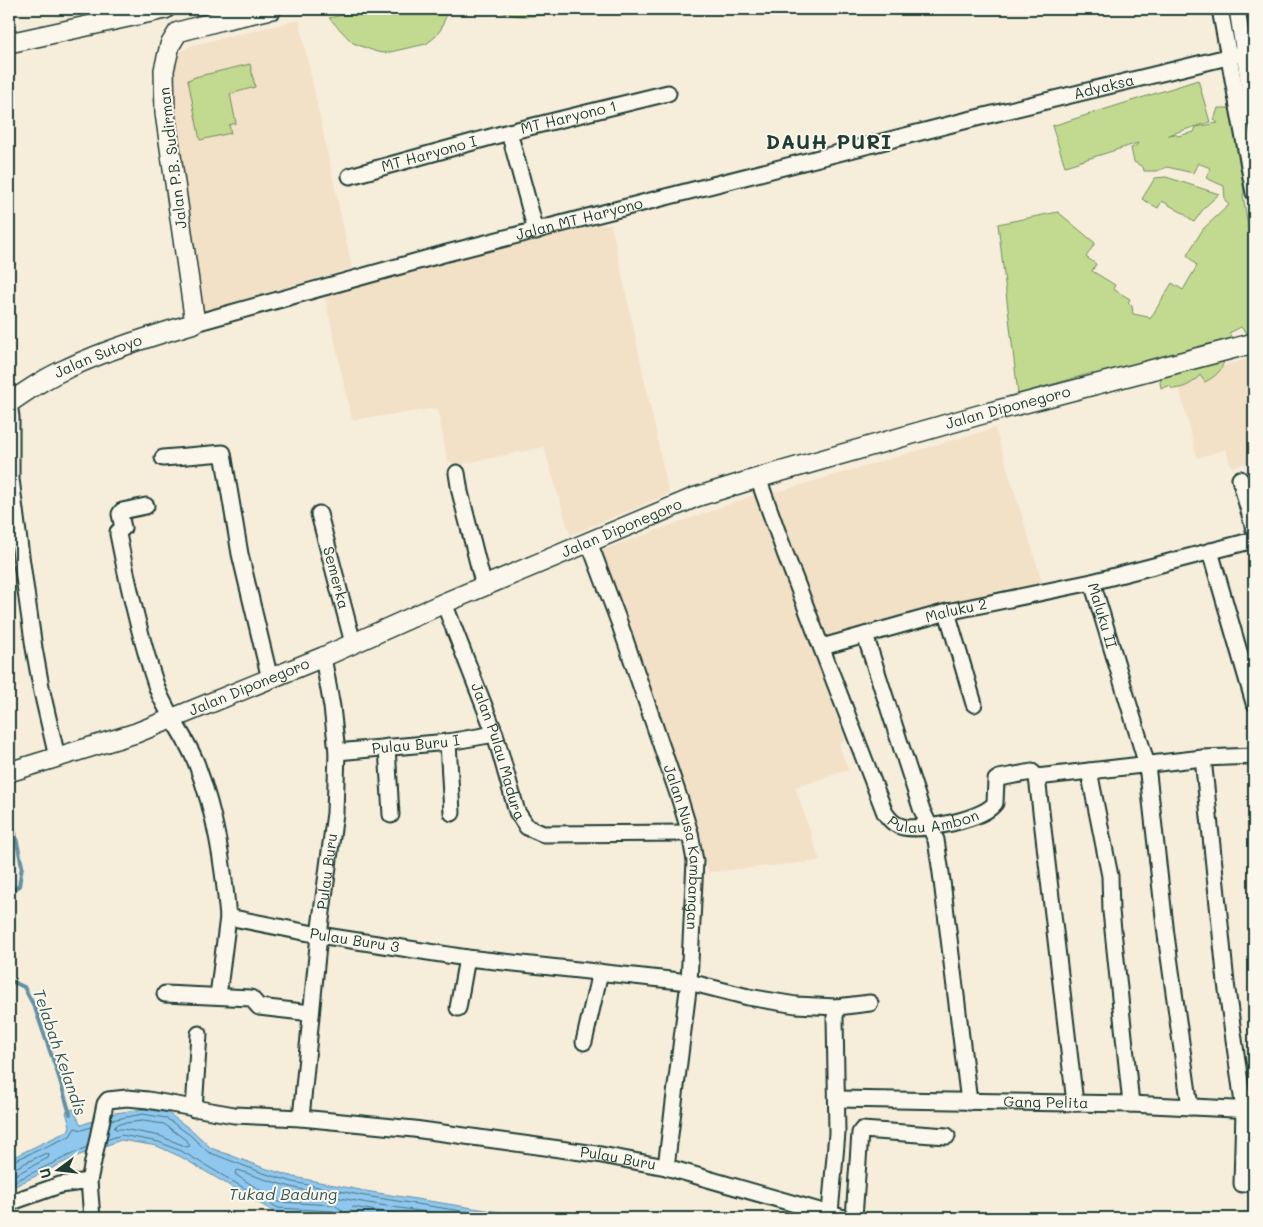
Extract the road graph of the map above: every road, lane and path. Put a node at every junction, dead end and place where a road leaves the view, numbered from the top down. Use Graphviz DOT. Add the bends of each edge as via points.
graph roads {
  1 [pos="165,9"];
  2 [pos="272,9"];
  3 [pos="1220,9"];
  4 [pos="1237,9"];
  5 [pos="9,43"];
  6 [pos="1244,53"];
  7 [pos="1229,56"];
  8 [pos="668,93"];
  9 [pos="1254,117"];
  10 [pos="964,121"];
  11 [pos="509,132"];
  12 [pos="350,176"];
  13 [pos="1254,193"];
  14 [pos="536,231"];
  15 [pos="195,323"];
  16 [pos="1254,343"];
  17 [pos="9,403"];
  18 [pos="163,458"];
  19 [pos="457,473"];
  20 [pos="758,478"];
  21 [pos="1240,479"];
  22 [pos="146,506"];
  23 [pos="319,514"];
  24 [pos="1254,529"];
  25 [pos="1254,540"];
  26 [pos="589,542"];
  27 [pos="1210,551"];
  28 [pos="1092,582"];
  29 [pos="484,586"];
  30 [pos="444,603"];
  31 [pos="947,612"];
  32 [pos="865,635"];
  33 [pos="353,643"];
  34 [pos="822,647"];
  35 [pos="323,657"];
  36 [pos="270,678"];
  37 [pos="1254,703"];
  38 [pos="974,704"];
  39 [pos="171,719"];
  40 [pos="494,734"];
  41 [pos="448,742"];
  42 [pos="388,748"];
  43 [pos="337,752"];
  44 [pos="1254,756"];
  45 [pos="57,757"];
  46 [pos="1202,758"];
  47 [pos="1147,765"];
  48 [pos="17,770"];
  49 [pos="1089,771"];
  50 [pos="1037,777"];
  51 [pos="452,813"];
  52 [pos="391,816"];
  53 [pos="931,828"];
  54 [pos="690,834"];
  55 [pos="228,916"];
  56 [pos="319,935"];
  57 [pos="467,958"];
  58 [pos="600,972"];
  59 [pos="688,982"];
  60 [pos="165,994"];
  61 [pos="218,996"];
  62 [pos="870,1003"];
  63 [pos="837,1007"];
  64 [pos="458,1008"];
  65 [pos="311,1013"];
  66 [pos="199,1034"];
  67 [pos="584,1042"];
  68 [pos="838,1099"];
  69 [pos="969,1102"];
  70 [pos="1075,1103"];
  71 [pos="1131,1104"];
  72 [pos="1190,1107"];
  73 [pos="194,1109"];
  74 [pos="1249,1110"];
  75 [pos="301,1118"];
  76 [pos="947,1136"];
  77 [pos="666,1167"];
  78 [pos="90,1175"];
  79 [pos="1242,1184"];
  80 [pos="9,1203"];
  81 [pos="830,1213"];
  82 [pos="92,1218"];
  83 [pos="844,1218"];
  84 [pos="854,1218"];
  1 -- 5 [label="main road"];
  2 -- 15 [label="main road, Jalan P.B. Sudirman" via="178,32 167,54 164,70 166,112"];
  3 -- 7 [label="street"];
  4 -- 6 [label="street"];
  6 -- 7 [label="street, Adyaksa"];
  6 -- 9 [label="street"];
  7 -- 10 [label="street, Adyaksa"];
  7 -- 13 [label="street"];
  8 -- 11 [label="street, MT Haryono 1"];
  10 -- 14 [label="street, Jalan MT Haryono"];
  11 -- 12 [label="street, MT Haryono I"];
  11 -- 14 [label="street, MT Haryono 1"];
  14 -- 15 [label="street, Jalan MT Haryono"];
  15 -- 17 [label="main road, Jalan Sutoyo" via="68,367"];
  16 -- 20 [label="main road, Jalan Diponegoro" via="1082,387"];
  17 -- 45 [label="street" via="11,479 21,556 37,666"];
  18 -- 36 [label="street" via="223,453 240,554"];
  19 -- 29 [label="street"];
  20 -- 26 [label="main road, Jalan Diponegoro" via="696,497"];
  20 -- 34 [label="street, Pulau Ambon"];
  21 -- 24 [label="street"];
  22 -- 39 [label="street" via="121,512 123,528 118,530 118,534 148,655"];
  23 -- 33 [label="street, Semerka"];
  25 -- 27 [label="street, Maluku II"];
  26 -- 29 [label="main road, Jalan Diponegoro"];
  26 -- 54 [label="street, Jalan Nusa Kambangan"];
  27 -- 28 [label="street, Maluku II"];
  27 -- 37 [label="street"];
  28 -- 31 [label="street, Maluku 2"];
  28 -- 47 [label="street, Maluku II"];
  29 -- 30 [label="main road, Jalan Diponegoro"];
  30 -- 33 [label="main road, Jalan Diponegoro"];
  30 -- 40 [label="street, Jalan Pulau Madura"];
  31 -- 32 [label="street, Maluku 2"];
  31 -- 38 [label="street"];
  32 -- 34 [label="street, Maluku 2"];
  32 -- 53 [label="street" via="921,808"];
  33 -- 35 [label="main road, Jalan Diponegoro"];
  34 -- 53 [label="street, Pulau Ambon" via="885,812 890,820 903,827"];
  35 -- 36 [label="main road, Jalan Diponegoro"];
  35 -- 43 [label="street, Pulau Buru"];
  36 -- 39 [label="main road, Jalan Diponegoro"];
  39 -- 45 [label="main road, Jalan Diponegoro"];
  39 -- 55 [label="street" via="196,764 217,828"];
  40 -- 41 [label="street, Pulau Buru I"];
  40 -- 54 [label="street, Jalan Pulau Madura" via="517,812 534,832"];
  41 -- 42 [label="street, Pulau Buru I"];
  41 -- 51 [label="street"];
  42 -- 43 [label="street, Pulau Buru I"];
  42 -- 52 [label="street"];
  43 -- 56 [label="street, Pulau Buru" via="335,813"];
  44 -- 46 [label="street, Pulau Ambon"];
  45 -- 48 [label="main road, Jalan Diponegoro"];
  46 -- 47 [label="street, Pulau Ambon"];
  46 -- 74 [label="street" via="1228,992"];
  47 -- 49 [label="street, Pulau Ambon"];
  47 -- 72 [label="street, Maluku II"];
  49 -- 50 [label="street, Pulau Ambon"];
  49 -- 71 [label="street" via="1110,876"];
  50 -- 53 [label="street, Pulau Ambon" via="1032,772 999,778 992,808"];
  50 -- 70 [label="street"];
  53 -- 69 [label="street" via="942,873"];
  54 -- 59 [label="street, Jalan Nusa Kambangan" via="695,876"];
  55 -- 56 [label="street, Pulau Buru 3"];
  55 -- 61 [label="street"];
  56 -- 57 [label="street, Pulau Buru 3"];
  56 -- 65 [label="street, Pulau Buru"];
  57 -- 58 [label="street, Pulau Buru 3"];
  57 -- 64 [label="street"];
  58 -- 59 [label="street, Pulau Buru 3"];
  58 -- 67 [label="street"];
  59 -- 63 [label="street, Pulau Buru 3" via="748,997 796,1005"];
  59 -- 77 [label="street, Jalan Nusa Kambangan"];
  60 -- 61 [label="street"];
  61 -- 65 [label="street" via="251,998 260,1007"];
  62 -- 63 [label="street, Pulau Buru 3"];
  63 -- 68 [label="street"];
  65 -- 75 [label="street, Pulau Buru"];
  66 -- 73 [label="street"];
  68 -- 69 [label="street, Gang Pelita"];
  68 -- 81 [label="street"];
  69 -- 70 [label="street, Gang Pelita"];
  70 -- 71 [label="street, Gang Pelita"];
  71 -- 72 [label="street, Gang Pelita"];
  72 -- 74 [label="street, Gang Pelita"];
  73 -- 75 [label="street, Pulau Buru" via="234,1115"];
  73 -- 78 [label="street, Pulau Buru" via="148,1100 108,1100"];
  74 -- 79 [label="street"];
  75 -- 77 [label="street, Pulau Buru" via="414,1129"];
  76 -- 84 [label="street" via="862,1130"];
  77 -- 81 [label="street, Pulau Buru"];
  78 -- 80 [label="street"];
  78 -- 82 [label="street, Pulau Buru"];
  81 -- 83 [label="street, Pulau Buru"];
}
